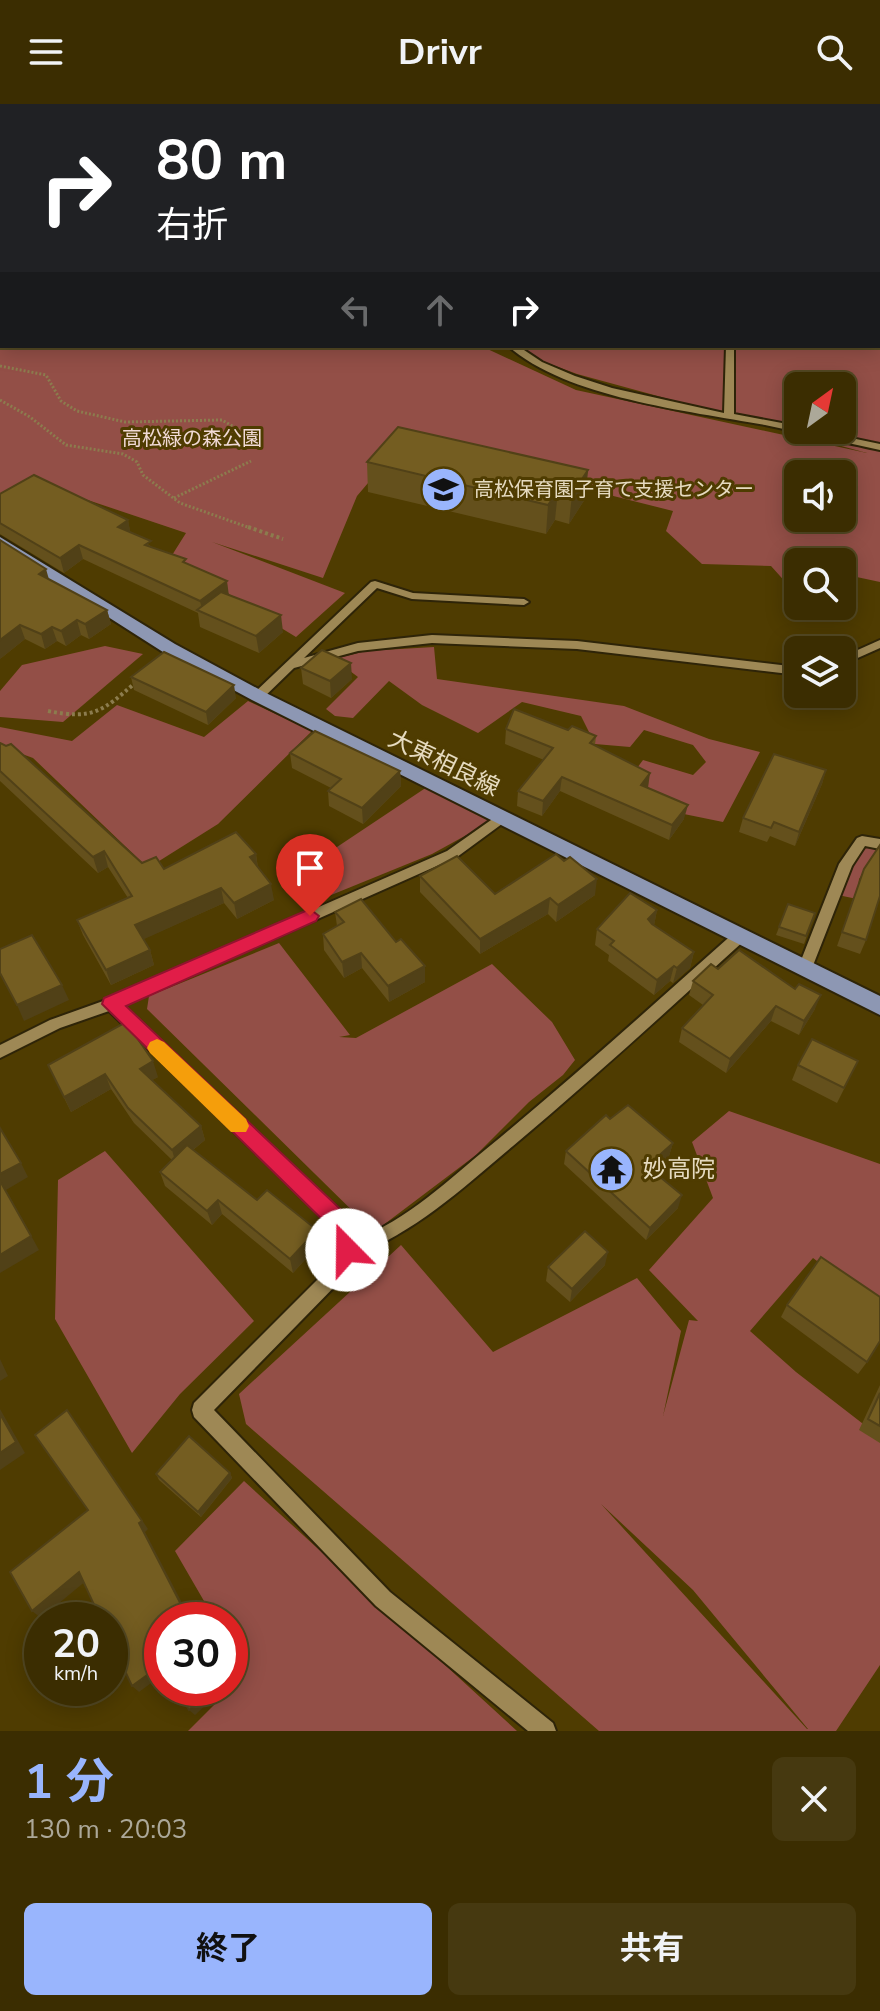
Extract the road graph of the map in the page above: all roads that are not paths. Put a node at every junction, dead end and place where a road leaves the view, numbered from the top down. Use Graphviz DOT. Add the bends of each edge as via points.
graph roads {
  1 [pos="515,348"];
  2 [pos="730,348"];
  3 [pos="729,415"];
  4 [pos="784,427"];
  5 [pos="856,442"];
  6 [pos="880,447"];
  7 [pos="0,541"];
  8 [pos="524,602"];
  9 [pos="880,644"];
  10 [pos="856,655"];
  11 [pos="290,665"];
  12 [pos="784,669"];
  13 [pos="258,696"];
  14 [pos="501,818"];
  15 [pos="880,844"];
  16 [pos="741,935"];
  17 [pos="805,968"];
  18 [pos="111,1004"];
  19 [pos="880,1006"];
  20 [pos="0,1052"];
  21 [pos="347,1250"];
  22 [pos="545,1731"];
  1 -- 3 [label="street" via="543,367 592,386"];
  2 -- 3 [label="street"];
  3 -- 4 [label="street"];
  5 -- 6 [label="street"];
  7 -- 13 [label="main road, 大東相良線" via="169,648"];
  8 -- 11 [label="street" via="412,596 375,584"];
  9 -- 10 [label="street"];
  11 -- 12 [label="street" via="358,647 432,639 577,645"];
  11 -- 13 [label="street"];
  13 -- 14 [label="main road, 大東相良線"];
  14 -- 16 [label="main road, 大東相良線"];
  14 -- 18 [label="street" via="452,854"];
  15 -- 17 [label="street" via="862,841 846,864"];
  16 -- 17 [label="main road, 大東相良線"];
  16 -- 21 [label="street" via="457,1183 379,1241"];
  17 -- 19 [label="main road, 大東相良線"];
  18 -- 20 [label="street"];
  18 -- 21 [label="street" via="347,1229"];
  21 -- 22 [label="street" via="336,1273 201,1410 383,1599"];
}
